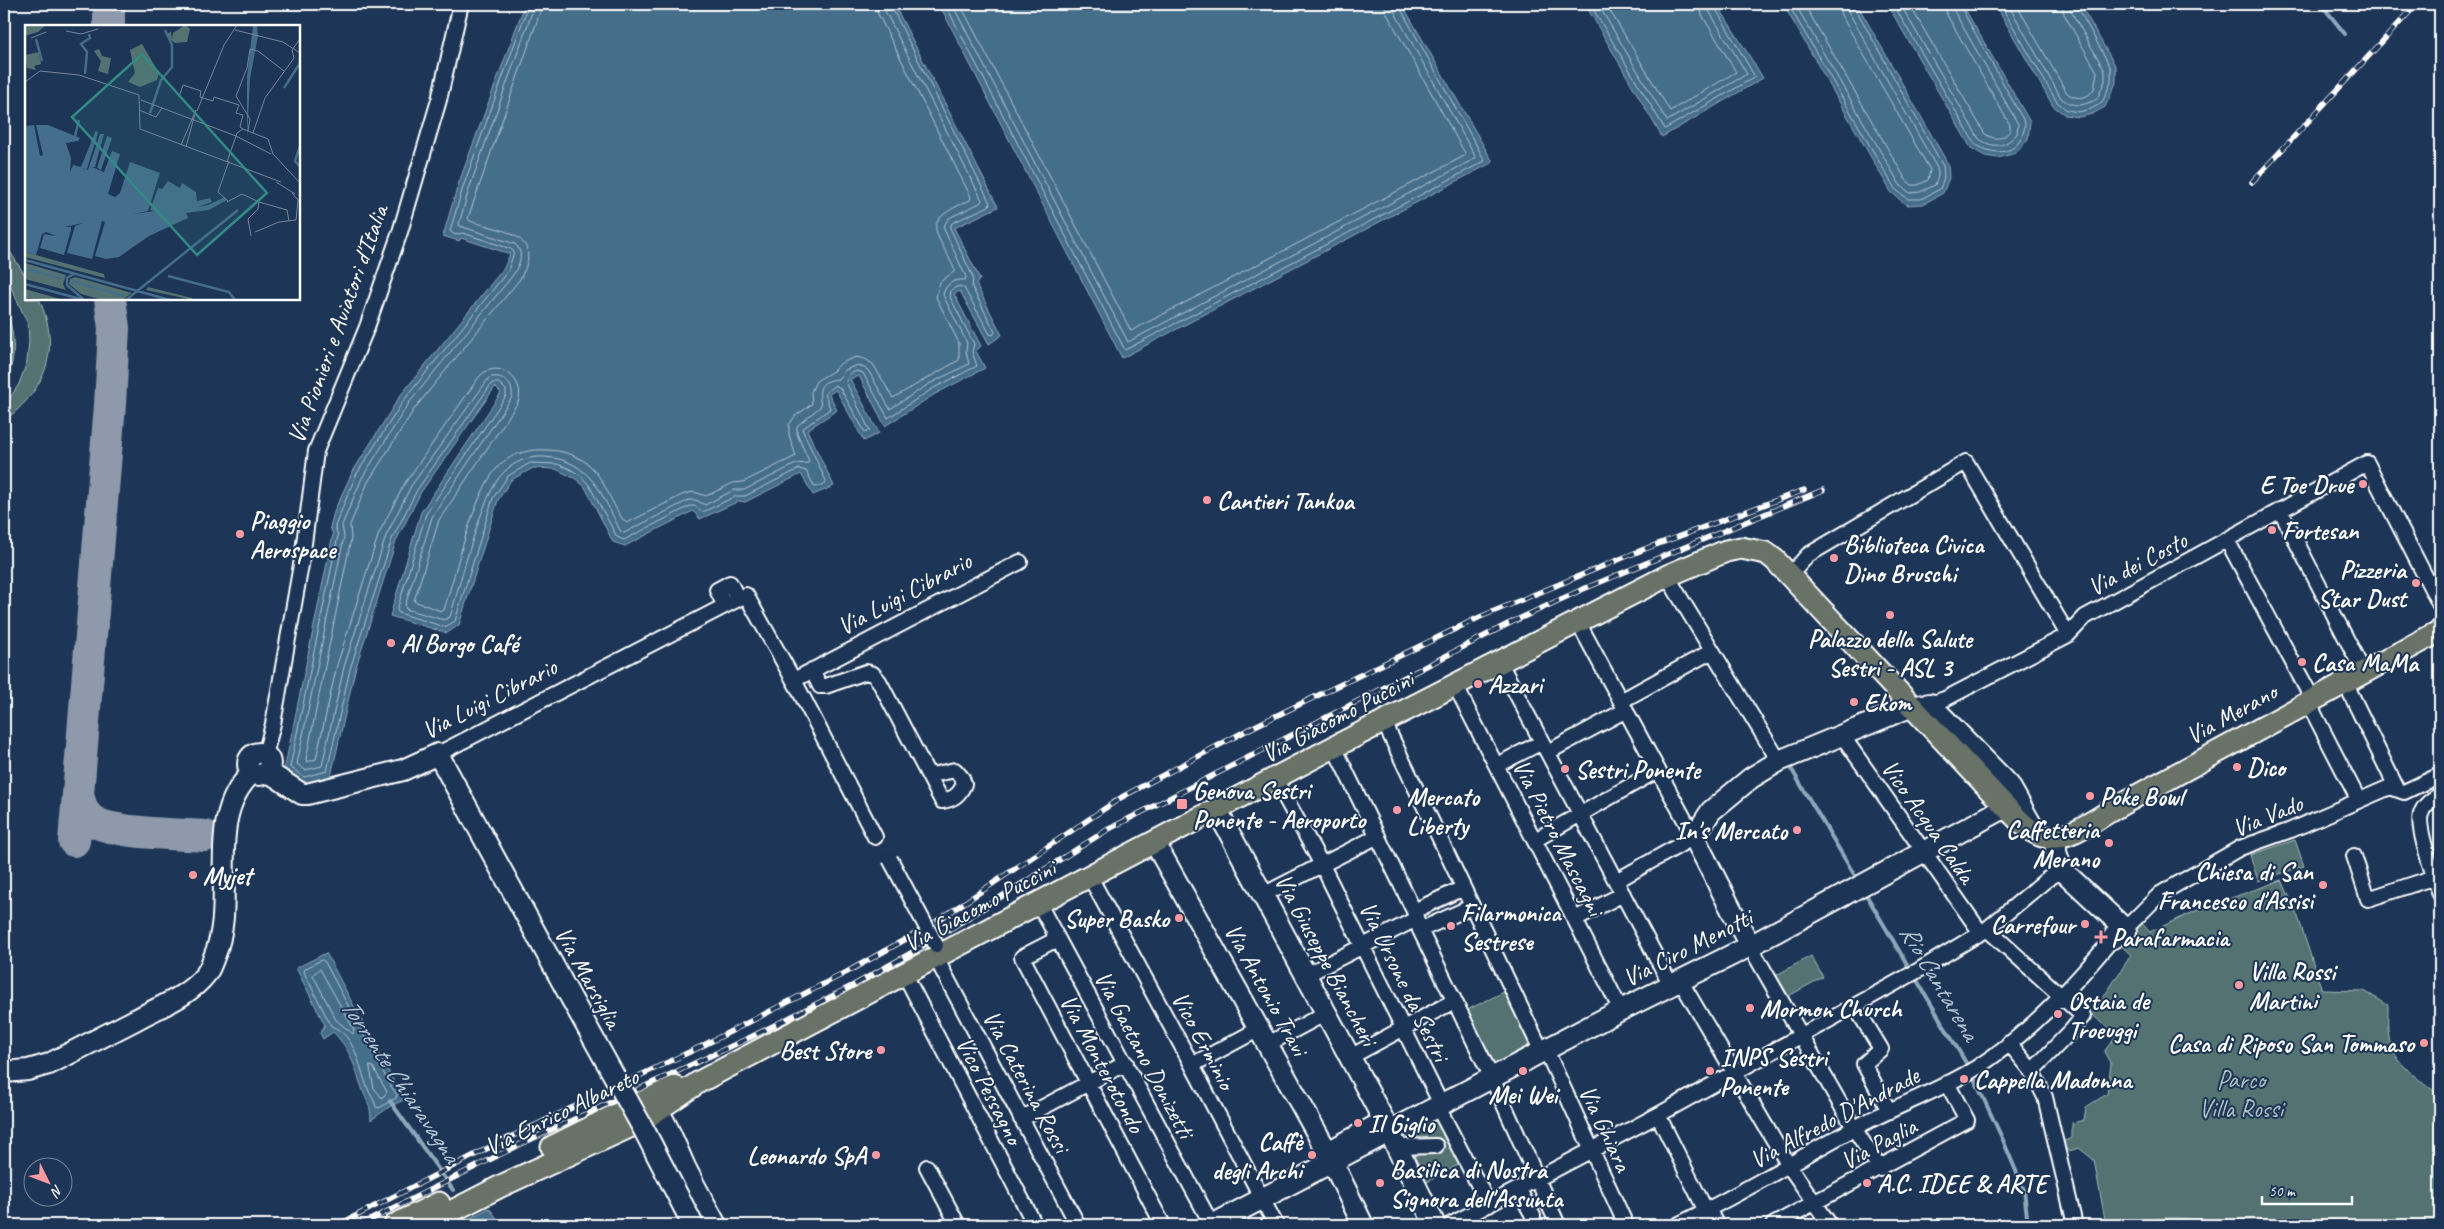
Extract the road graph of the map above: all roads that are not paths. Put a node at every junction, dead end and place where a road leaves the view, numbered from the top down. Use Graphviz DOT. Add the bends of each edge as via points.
graph roads {
  1 [pos="461,4"];
  2 [pos="2280,510"];
  3 [pos="2227,540"];
  4 [pos="1020,562"];
  5 [pos="1790,575"];
  6 [pos="1667,576"];
  7 [pos="2440,605"];
  8 [pos="1578,622"];
  9 [pos="2068,636"];
  10 [pos="2434,640"];
  11 [pos="1712,651"];
  12 [pos="1500,662"];
  13 [pos="812,670"];
  14 [pos="2354,678"];
  15 [pos="794,680"];
  16 [pos="1455,685"];
  17 [pos="2310,701"];
  18 [pos="1920,705"];
  19 [pos="1623,706"];
  20 [pos="1384,722"];
  21 [pos="1842,734"];
  22 [pos="1334,747"];
  23 [pos="1545,747"];
  24 [pos="438,754"];
  25 [pos="1778,761"];
  26 [pos="1496,765"];
  27 [pos="264,768"];
  28 [pos="1658,770"];
  29 [pos="927,772"];
  30 [pos="2440,775"];
  31 [pos="1275,779"];
  32 [pos="2397,789"];
  33 [pos="2440,795"];
  34 [pos="2358,799"];
  35 [pos="2006,807"];
  36 [pos="1218,810"];
  37 [pos="1580,814"];
  38 [pos="1378,836"];
  39 [pos="2046,836"];
  40 [pos="875,837"];
  41 [pos="1694,837"];
  42 [pos="1535,840"];
  43 [pos="1155,843"];
  44 [pos="1925,852"];
  45 [pos="2354,856"];
  46 [pos="890,859"];
  47 [pos="1322,865"];
  48 [pos="2062,870"];
  49 [pos="1090,877"];
  50 [pos="2435,877"];
  51 [pos="1616,881"];
  52 [pos="1462,888"];
  53 [pos="1623,894"];
  54 [pos="2440,894"];
  55 [pos="1263,895"];
  56 [pos="1039,904"];
  57 [pos="1471,907"];
  58 [pos="1417,920"];
  59 [pos="1575,920"];
  60 [pos="1984,931"];
  61 [pos="2122,933"];
  62 [pos="1057,939"];
  63 [pos="1750,946"];
  64 [pos="1362,947"];
  65 [pos="936,952"];
  66 [pos="905,975"];
  67 [pos="1306,975"];
  68 [pos="1675,982"];
  69 [pos="2062,996"];
  70 [pos="1454,1001"];
  71 [pos="1855,1006"];
  72 [pos="1622,1010"];
  73 [pos="1326,1013"];
  74 [pos="1402,1028"];
  75 [pos="1264,1036"];
  76 [pos="1802,1036"];
  77 [pos="2009,1043"];
  78 [pos="1544,1051"];
  79 [pos="1350,1057"];
  80 [pos="1126,1063"];
  81 [pos="1192,1065"];
  82 [pos="2032,1071"];
  83 [pos="4,1072"];
  84 [pos="1733,1074"];
  85 [pos="1492,1078"];
  86 [pos="1947,1082"];
  87 [pos="1088,1083"];
  88 [pos="675,1092"];
  89 [pos="653,1104"];
  90 [pos="1438,1107"];
  91 [pos="1889,1111"];
  92 [pos="1658,1115"];
  93 [pos="1022,1119"];
  94 [pos="1854,1128"];
  95 [pos="671,1134"];
  96 [pos="1394,1140"];
  97 [pos="1436,1146"];
  98 [pos="1592,1151"];
  99 [pos="1332,1162"];
  100 [pos="1789,1166"];
  101 [pos="927,1167"];
  102 [pos="1880,1168"];
  103 [pos="1536,1181"];
  104 [pos="1518,1190"];
  105 [pos="1263,1200"];
  106 [pos="1814,1202"];
  107 [pos="1490,1205"];
  108 [pos="1532,1216"];
  109 [pos="1709,1218"];
  110 [pos="395,1225"];
  111 [pos="425,1225"];
  112 [pos="693,1225"];
  113 [pos="716,1225"];
  114 [pos="958,1225"];
  115 [pos="1035,1225"];
  116 [pos="1078,1225"];
  117 [pos="1163,1225"];
  118 [pos="1212,1225"];
  119 [pos="1276,1225"];
  120 [pos="1363,1225"];
  121 [pos="1436,1225"];
  122 [pos="1450,1225"];
  123 [pos="1558,1225"];
  124 [pos="1626,1225"];
  125 [pos="1677,1225"];
  126 [pos="1773,1225"];
  127 [pos="1830,1225"];
  128 [pos="2075,1225"];
  1 -- 27 [label="street, Via Pionieri e Aviatori d'Italia" via="437,110 400,232 367,327 316,451 302,559"];
  2 -- 3 [label="street, Via dei Costo"];
  2 -- 7 [label="street, Via dei Costo" via="2367,463"];
  2 -- 14 [label="street"];
  3 -- 9 [label="street, Via dei Costo" via="2085,617"];
  3 -- 17 [label="street"];
  4 -- 13 [label="street, Via Luigi Cibrario"];
  5 -- 6 [label="main road, Via Giacomo Puccini" via="1766,553 1740,548"];
  5 -- 9 [label="street" via="1808,554 1966,462"];
  5 -- 18 [label="main road, Via Giacomo Puccini"];
  6 -- 8 [label="main road, Via Giacomo Puccini"];
  6 -- 11 [label="street"];
  8 -- 12 [label="main road, Via Giacomo Puccini"];
  8 -- 19 [label="street"];
  9 -- 18 [label="street, Via dei Costo" via="1945,699"];
  10 -- 14 [label="main road, Via Merano"];
  11 -- 19 [label="street"];
  11 -- 25 [label="street"];
  12 -- 16 [label="main road, Via Giacomo Puccini"];
  12 -- 23 [label="street"];
  13 -- 15 [label="street, Via Luigi Cibrario"];
  13 -- 29 [label="street, Via Luigi Cibrario" via="820,686 866,672 872,674 879,681"];
  14 -- 17 [label="main road, Via Merano"];
  14 -- 32 [label="street"];
  15 -- 24 [label="street, Via Luigi Cibrario" via="746,595"];
  15 -- 40 [label="street, Via Luigi Cibrario"];
  16 -- 20 [label="main road, Via Giacomo Puccini"];
  16 -- 26 [label="street, Via Pietro Mascagni"];
  17 -- 34 [label="street"];
  17 -- 39 [label="main road, Via Merano" via="2071,834"];
  18 -- 21 [label="street"];
  18 -- 35 [label="main road, Via Giacomo Puccini"];
  18 -- 39 [label="street" via="2009,785"];
  19 -- 23 [label="street"];
  19 -- 28 [label="street"];
  20 -- 22 [label="main road, Via Giacomo Puccini"];
  20 -- 52 [label="street, Via Ghiara"];
  21 -- 25 [label="street"];
  21 -- 44 [label="street, Vico Acqua Calda"];
  22 -- 31 [label="main road, Via Giacomo Puccini"];
  22 -- 38 [label="street"];
  23 -- 26 [label="street"];
  23 -- 37 [label="street"];
  24 -- 27 [label="street, Via Luigi Cibrario" via="403,770 302,794"];
  24 -- 112 [label="street, Via Marsiglia, bridge"];
  25 -- 41 [label="street" via="1751,778 1711,811"];
  26 -- 42 [label="street, Via Pietro Mascagni"];
  27 -- 83 [label="street, Via Pionieri e Aviatori d'Italia" via="238,790 229,810 223,926 207,974 184,994 49,1064"];
  28 -- 37 [label="street"];
  28 -- 41 [label="street"];
  29 -- 29 [label="street, Via Luigi Cibrario" via="932,775 955,770 964,784 960,793 951,800 942,801"];
  30 -- 32 [label="street, Via Vado" via="2404,792"];
  31 -- 36 [label="main road, Via Giacomo Puccini"];
  31 -- 47 [label="street, Via Ursone da Sestri"];
  32 -- 34 [label="street, Via Vado" via="2390,787"];
  33 -- 50 [label="street" via="2423,808 2420,821"];
  34 -- 61 [label="street, Via Vado" via="2335,812 2240,848 2160,894"];
  35 -- 39 [label="main road, Via Giacomo Puccini"];
  35 -- 44 [label="street, Via Ciro Menotti"];
  36 -- 43 [label="main road, Via Giacomo Puccini"];
  36 -- 55 [label="street, Via Giuseppe Biancheri"];
  37 -- 42 [label="street"];
  37 -- 51 [label="street"];
  38 -- 47 [label="street"];
  38 -- 58 [label="street"];
  39 -- 48 [label="street"];
  41 -- 51 [label="street"];
  41 -- 63 [label="street"];
  42 -- 59 [label="street, Via Pietro Mascagni"];
  43 -- 49 [label="main road, Via Giacomo Puccini"];
  43 -- 75 [label="street, Via Antonio Travi"];
  44 -- 60 [label="street, Vico Acqua Calda"];
  44 -- 63 [label="street, Via Ciro Menotti"];
  45 -- 50 [label="street" via="2368,899"];
  46 -- 65 [label="street, bridge"];
  47 -- 55 [label="street"];
  47 -- 64 [label="street, Via Ursone da Sestri"];
  48 -- 60 [label="street"];
  48 -- 61 [label="street"];
  49 -- 56 [label="main road, Via Giacomo Puccini"];
  49 -- 81 [label="street, Vico Erminio"];
  50 -- 54 [label="street"];
  51 -- 53 [label="street"];
  52 -- 57 [label="street, Via Ghiara"];
  52 -- 58 [label="street"];
  53 -- 59 [label="street"];
  53 -- 68 [label="street"];
  55 -- 67 [label="street, Via Giuseppe Biancheri"];
  56 -- 62 [label="street, Via Gaetano Donizetti"];
  56 -- 65 [label="main road, Via Giacomo Puccini"];
  57 -- 58 [label="street"];
  57 -- 78 [label="street, Via Ghiara"];
  58 -- 64 [label="street"];
  58 -- 70 [label="street"];
  59 -- 72 [label="street, Via Pietro Mascagni"];
  60 -- 69 [label="street, Vico Acqua Calda"];
  60 -- 71 [label="street"];
  61 -- 69 [label="street, Via Vado"];
  62 -- 80 [label="street, Via Gaetano Donizetti"];
  62 -- 87 [label="street, Via Monterotondo" via="1022,957"];
  63 -- 68 [label="street, Via Ciro Menotti"];
  63 -- 76 [label="street"];
  64 -- 67 [label="street"];
  64 -- 74 [label="street, Via Ursone da Sestri"];
  65 -- 66 [label="main road, Via Giacomo Puccini"];
  65 -- 93 [label="street, Via Caterina Rossi"];
  66 -- 88 [label="main road, Via Giacomo Puccini" via="699,1082 680,1084"];
  66 -- 115 [label="street, Vico Pessagno"];
  67 -- 73 [label="street, Via Giuseppe Biancheri"];
  68 -- 72 [label="street, Via Ciro Menotti"];
  68 -- 84 [label="street"];
  69 -- 77 [label="street, Via Vado"];
  69 -- 82 [label="street, Vico Acqua Calda" via="2079,1021"];
  70 -- 74 [label="street"];
  70 -- 85 [label="street"];
  71 -- 76 [label="street"];
  71 -- 91 [label="street" via="1881,1049 1864,1064"];
  72 -- 78 [label="street, Via Ciro Menotti"];
  73 -- 75 [label="street"];
  73 -- 79 [label="street, Via Giuseppe Biancheri"];
  74 -- 79 [label="street"];
  74 -- 90 [label="street, Via Ursone da Sestri" via="1438,1098"];
  75 -- 81 [label="street"];
  75 -- 99 [label="street, Via Antonio Travi"];
  76 -- 84 [label="street"];
  76 -- 94 [label="street"];
  77 -- 82 [label="street"];
  77 -- 86 [label="street, Via Alfredo D'Andrade" via="1969,1072"];
  78 -- 85 [label="street, Via Ciro Menotti"];
  78 -- 98 [label="street, Via Ghiara"];
  79 -- 96 [label="street, Via Giuseppe Biancheri"];
  80 -- 87 [label="street"];
  80 -- 118 [label="street, Via Gaetano Donizetti"];
  81 -- 105 [label="street, Vico Erminio"];
  82 -- 128 [label="street" via="2045,1097"];
  84 -- 92 [label="street"];
  84 -- 100 [label="street"];
  85 -- 90 [label="street, Via Ciro Menotti"];
  85 -- 103 [label="street"];
  86 -- 91 [label="street, Via Alfredo D'Andrade"];
  86 -- 102 [label="street, Via Paglia" via="1967,1120"];
  87 -- 93 [label="street"];
  87 -- 117 [label="street, Via Monterotondo"];
  88 -- 89 [label="main road, Via Enrico Albareto"];
  88 -- 95 [label="street"];
  89 -- 95 [label="street"];
  89 -- 110 [label="main road, Via Enrico Albareto"];
  89 -- 111 [label="main road, Via Enrico Albareto" via="635,1124"];
  90 -- 96 [label="street, Via Ciro Menotti"];
  90 -- 107 [label="street, Via Ursone da Sestri"];
  91 -- 94 [label="street, Via Alfredo D'Andrade"];
  92 -- 98 [label="street"];
  92 -- 109 [label="street"];
  93 -- 116 [label="street, Via Caterina Rossi"];
  94 -- 100 [label="street, Via Alfredo D'Andrade"];
  94 -- 102 [label="street"];
  95 -- 113 [label="street"];
  96 -- 97 [label="street"];
  96 -- 99 [label="street, Via Ciro Menotti"];
  96 -- 121 [label="street, Via Giuseppe Biancheri"];
  98 -- 103 [label="street"];
  98 -- 124 [label="street, Via Ghiara"];
  99 -- 105 [label="street, Via Ciro Menotti"];
  99 -- 120 [label="street, Via Antonio Travi"];
  100 -- 106 [label="street"];
  100 -- 109 [label="street, Via Alfredo D'Andrade"];
  101 -- 114 [label="street"];
  102 -- 106 [label="street, Via Paglia"];
  103 -- 104 [label="street"];
  103 -- 123 [label="street"];
  104 -- 107 [label="street"];
  104 -- 108 [label="street"];
  105 -- 118 [label="street, Via Ciro Menotti"];
  105 -- 119 [label="street, Vico Erminio"];
  106 -- 126 [label="street, Via Paglia"];
  106 -- 127 [label="street"];
  107 -- 122 [label="street"];
  109 -- 125 [label="street, Via Alfredo D'Andrade"];
}
